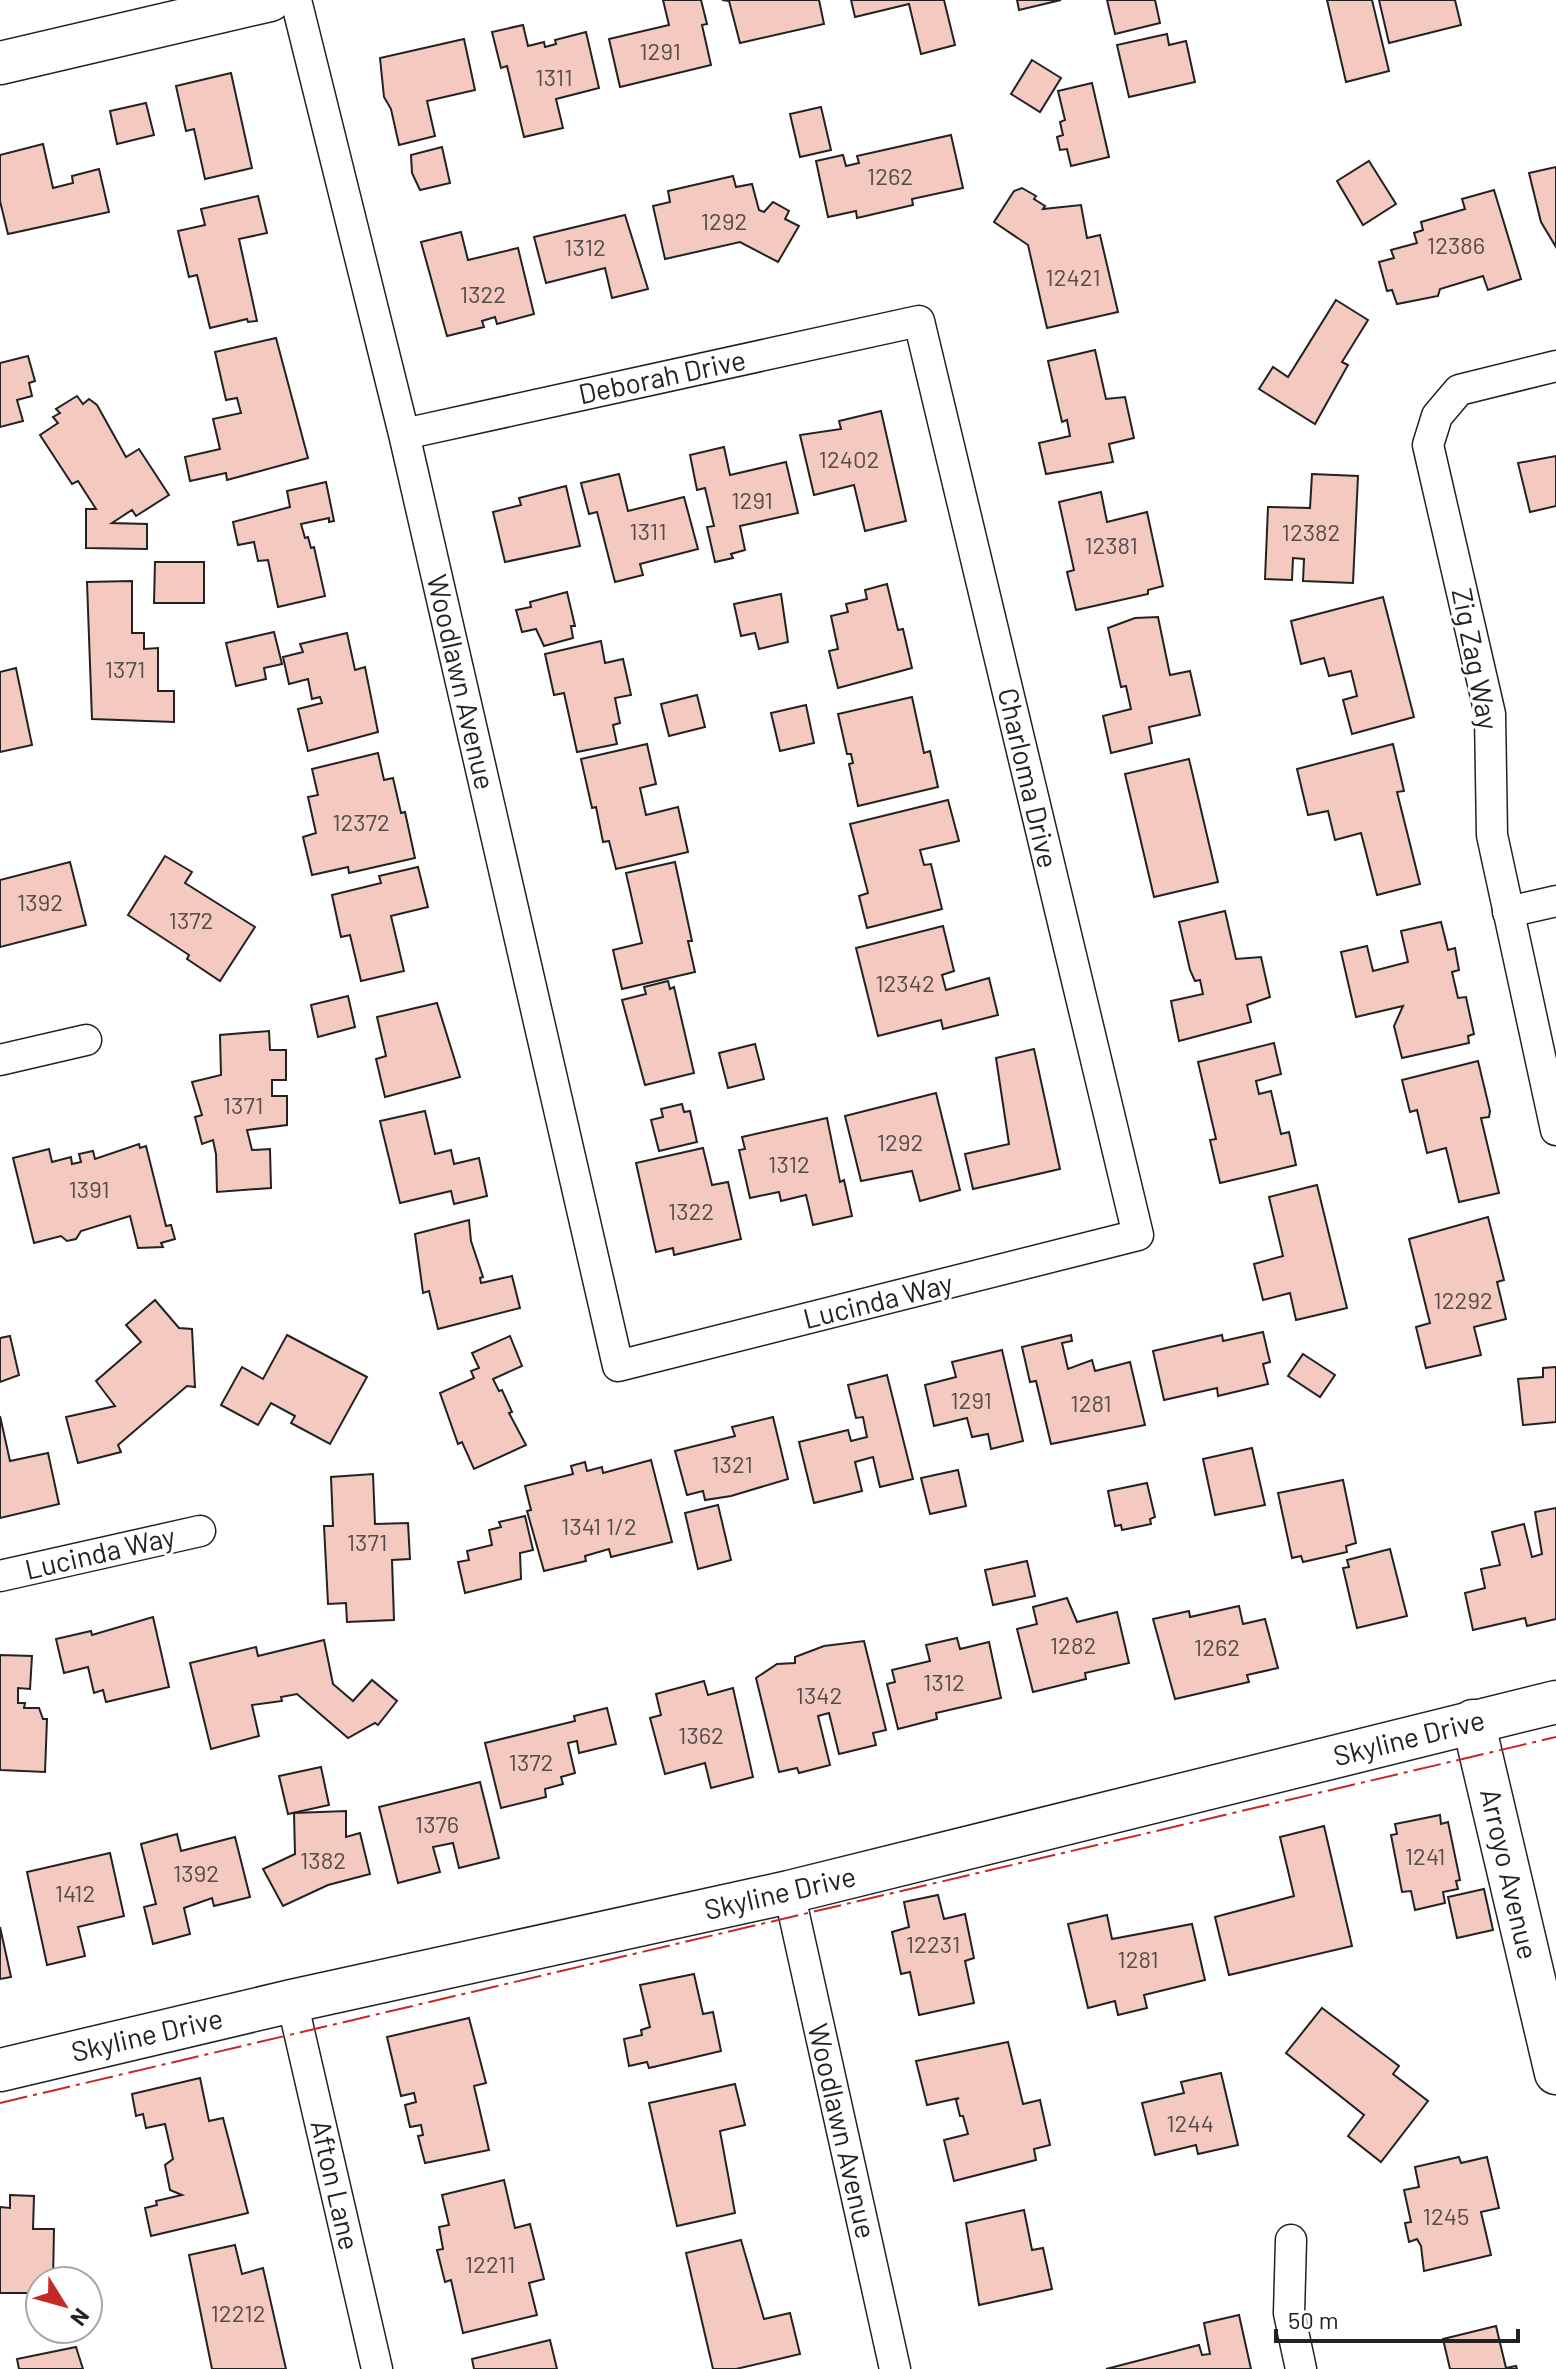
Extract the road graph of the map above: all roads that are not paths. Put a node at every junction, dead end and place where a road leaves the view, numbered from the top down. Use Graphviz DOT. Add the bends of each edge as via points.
graph roads {
  1 [pos="270,0"];
  2 [pos="296,0"];
  3 [pos="0,63"];
  4 [pos="919,321"];
  5 [pos="1556,366"];
  6 [pos="404,434"];
  7 [pos="1556,901"];
  8 [pos="1508,912"];
  9 [pos="86,1040"];
  10 [pos="0,1060"];
  11 [pos="1556,1130"];
  12 [pos="1138,1235"];
  13 [pos="618,1366"];
  14 [pos="200,1531"];
  15 [pos="0,1576"];
  16 [pos="1556,1702"];
  17 [pos="1473,1721"];
  18 [pos="789,1892"];
  19 [pos="292,2001"];
  20 [pos="0,2070"];
  21 [pos="1556,2073"];
  22 [pos="1291,2240"];
  23 [pos="377,2369"];
  24 [pos="895,2369"];
  25 [pos="1301,2369"];
  1 -- 3 [label="street"];
  2 -- 6 [label="street, Woodlawn Avenue"];
  4 -- 6 [label="street, Deborah Drive"];
  4 -- 12 [label="street, Charloma Drive"];
  5 -- 8 [label="street, Zig Zag Way" via="1459,390 1437,416 1428,445 1490,714 1492,835"];
  6 -- 13 [label="street, Woodlawn Avenue"];
  7 -- 8 [label="street"];
  8 -- 11 [label="street, Zig Zag Way"];
  9 -- 10 [label="street"];
  12 -- 13 [label="street, Lucinda Way"];
  14 -- 15 [label="street, Lucinda Way"];
  16 -- 17 [label="street, Skyline Drive"];
  17 -- 18 [label="street, Skyline Drive"];
  17 -- 21 [label="street, Arroyo Avenue"];
  18 -- 19 [label="street, Skyline Drive"];
  18 -- 24 [label="street, Woodlawn Avenue"];
  19 -- 20 [label="street, Skyline Drive"];
  19 -- 23 [label="street, Afton Lane"];
  22 -- 25 [label="street" via="1289,2313"];
}
